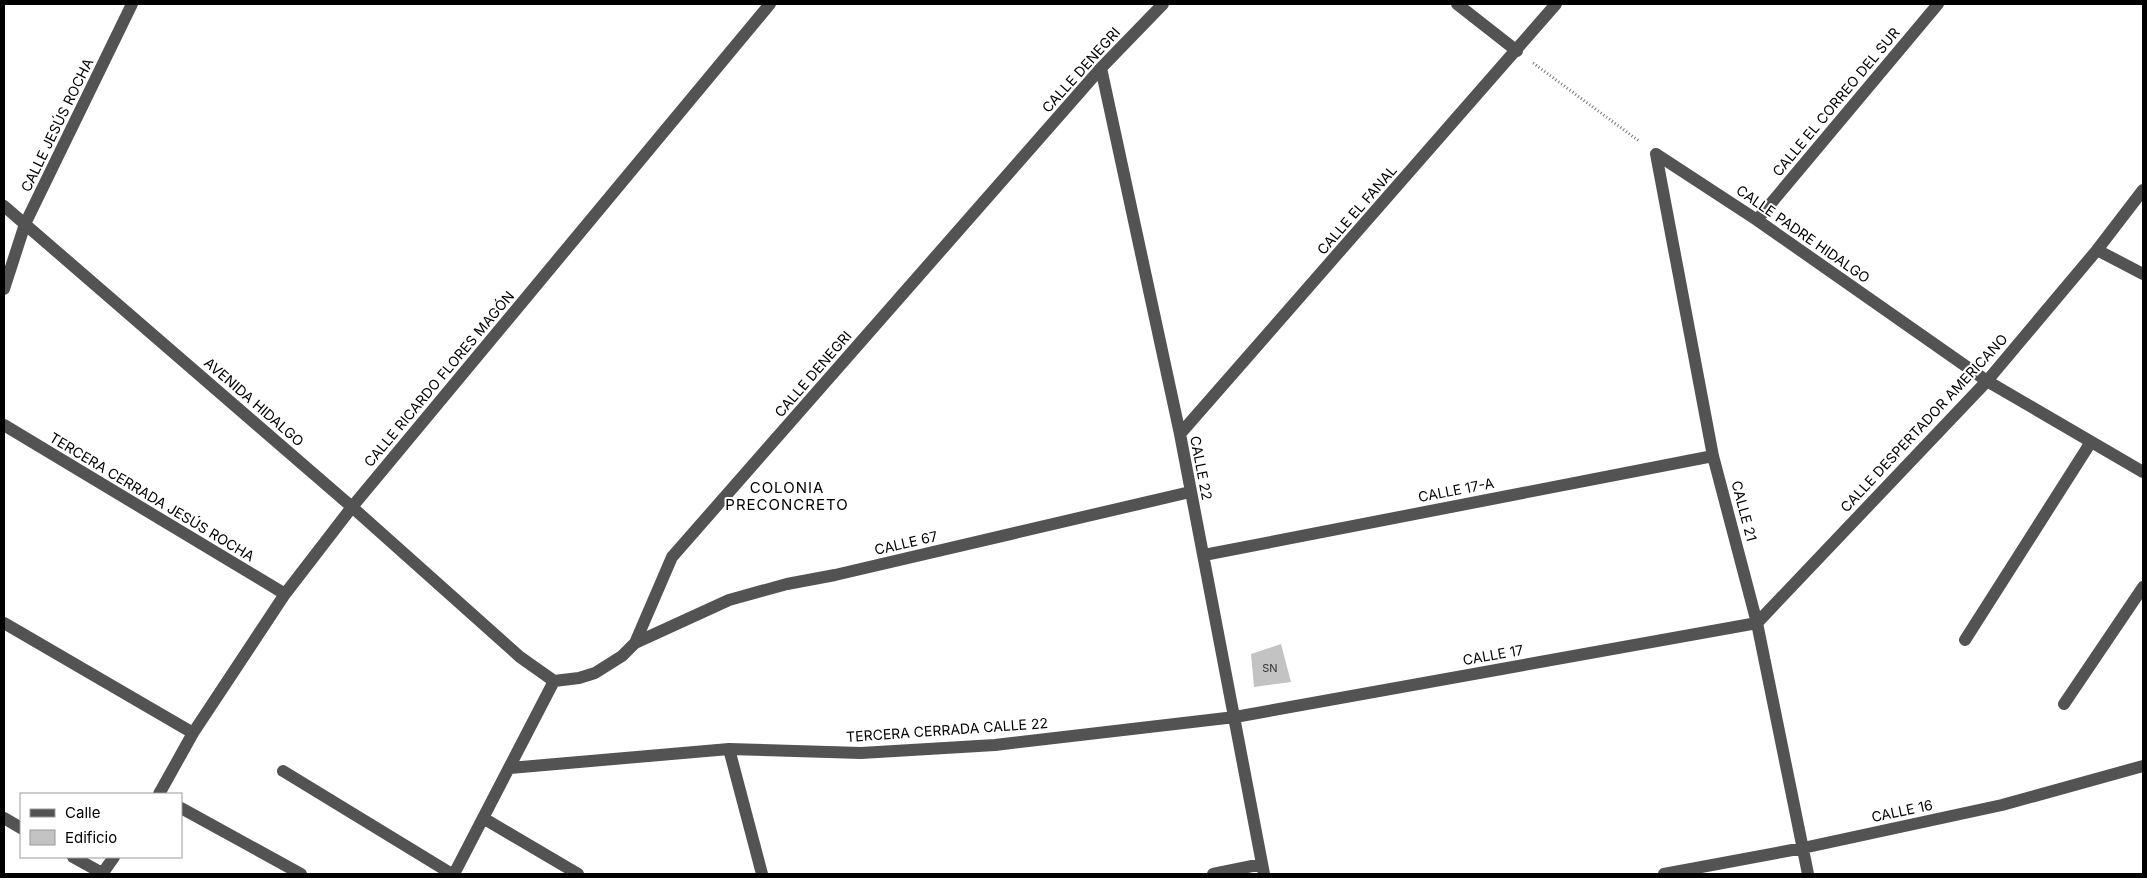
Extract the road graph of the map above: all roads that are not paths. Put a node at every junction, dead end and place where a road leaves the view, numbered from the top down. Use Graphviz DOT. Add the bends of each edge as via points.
graph roads {
  1 [pos="132,4"];
  2 [pos="770,4"];
  3 [pos="1163,4"];
  4 [pos="1457,4"];
  5 [pos="1556,4"];
  6 [pos="1938,4"];
  7 [pos="1517,51"];
  8 [pos="1101,68"];
  9 [pos="1656,154"];
  10 [pos="2143,190"];
  11 [pos="4,206"];
  12 [pos="1756,220"];
  13 [pos="25,224"];
  14 [pos="2097,250"];
  15 [pos="2143,274"];
  16 [pos="4,289"];
  17 [pos="1987,382"];
  18 [pos="4,425"];
  19 [pos="1180,434"];
  20 [pos="2091,442"];
  21 [pos="1714,456"];
  22 [pos="2143,472"];
  23 [pos="1190,492"];
  24 [pos="352,507"];
  25 [pos="1204,555"];
  26 [pos="2143,588"];
  27 [pos="285,594"];
  28 [pos="4,623"];
  29 [pos="1757,623"];
  30 [pos="1965,640"];
  31 [pos="635,643"];
  32 [pos="554,681"];
  33 [pos="2064,704"];
  34 [pos="1235,717"];
  35 [pos="193,733"];
  36 [pos="728,749"];
  37 [pos="2143,766"];
  38 [pos="510,768"];
  39 [pos="283,771"];
  40 [pos="160,793"];
  41 [pos="182,809"];
  42 [pos="4,818"];
  43 [pos="483,818"];
  44 [pos="20,827"];
  45 [pos="1803,848"];
  46 [pos="76,858"];
  47 [pos="113,858"];
  48 [pos="1263,869"];
  49 [pos="102,874"];
  50 [pos="301,874"];
  51 [pos="453,874"];
  52 [pos="578,874"];
  53 [pos="762,874"];
  54 [pos="1213,874"];
  55 [pos="1664,874"];
  56 [pos="1808,874"];
  1 -- 13 [label="street, CALLE JESÚS ROCHA"];
  2 -- 24 [label="street, CALLE RICARDO FLORES MAGÓN"];
  3 -- 8 [label="street, CALLE DENEGRI"];
  4 -- 7 [label="street"];
  5 -- 7 [label="street, CALLE EL FANAL"];
  6 -- 12 [label="street, CALLE EL CORREO DEL SUR"];
  7 -- 19 [label="street, CALLE EL FANAL"];
  8 -- 19 [label="street, CALLE 22"];
  8 -- 31 [label="street, CALLE DENEGRI" via="672,557"];
  9 -- 12 [label="street, CALLE PADRE HIDALGO"];
  9 -- 21 [label="street, CALLE 21"];
  10 -- 14 [label="street, CALLE DESPERTADOR AMERICANO"];
  11 -- 13 [label="street, AVENIDA HIDALGO"];
  12 -- 17 [label="street, CALLE PADRE HIDALGO"];
  13 -- 16 [label="street, CALLE JESÚS ROCHA"];
  13 -- 24 [label="street, AVENIDA HIDALGO"];
  14 -- 15 [label="street"];
  14 -- 17 [label="street, CALLE DESPERTADOR AMERICANO"];
  17 -- 20 [label="street, CALLE PADRE HIDALGO"];
  17 -- 29 [label="street, CALLE DESPERTADOR AMERICANO"];
  18 -- 27 [label="street, TERCERA CERRADA JESÚS ROCHA"];
  19 -- 23 [label="street, CALLE 22"];
  20 -- 22 [label="street, CALLE PADRE HIDALGO"];
  20 -- 30 [label="street"];
  21 -- 25 [label="street, CALLE 17-A"];
  21 -- 29 [label="street, CALLE 21"];
  23 -- 25 [label="street, CALLE 22"];
  23 -- 31 [label="street, CALLE 67" via="787,584 729,600"];
  24 -- 27 [label="street, CALLE RICARDO FLORES MAGÓN"];
  24 -- 32 [label="street, AVENIDA HIDALGO" via="520,657"];
  25 -- 34 [label="street, CALLE 22"];
  26 -- 33 [label="street"];
  27 -- 35 [label="street, CALLE RICARDO FLORES MAGÓN"];
  28 -- 35 [label="street"];
  29 -- 34 [label="street, CALLE 17"];
  29 -- 45 [label="street, CALLE 21"];
  31 -- 32 [label="street, CALLE DENEGRI" via="622,656 595,673"];
  32 -- 38 [label="street"];
  34 -- 36 [label="street, TERCERA CERRADA CALLE 22" via="995,745 861,753"];
  34 -- 48 [label="street, CALLE 22"];
  35 -- 40 [label="street, CALLE RICARDO FLORES MAGÓN"];
  36 -- 38 [label="street, TERCERA CERRADA CALLE 22"];
  36 -- 53 [label="street"];
  37 -- 45 [label="street, CALLE 16" via="2002,805"];
  38 -- 43 [label="street"];
  39 -- 51 [label="street"];
  41 -- 50 [label="street"];
  42 -- 44 [label="street"];
  43 -- 51 [label="street"];
  43 -- 52 [label="street"];
  45 -- 55 [label="street, CALLE 16"];
  45 -- 56 [label="street, CALLE 21"];
  46 -- 49 [label="street"];
  47 -- 49 [label="street"];
  48 -- 54 [label="street"];
}
